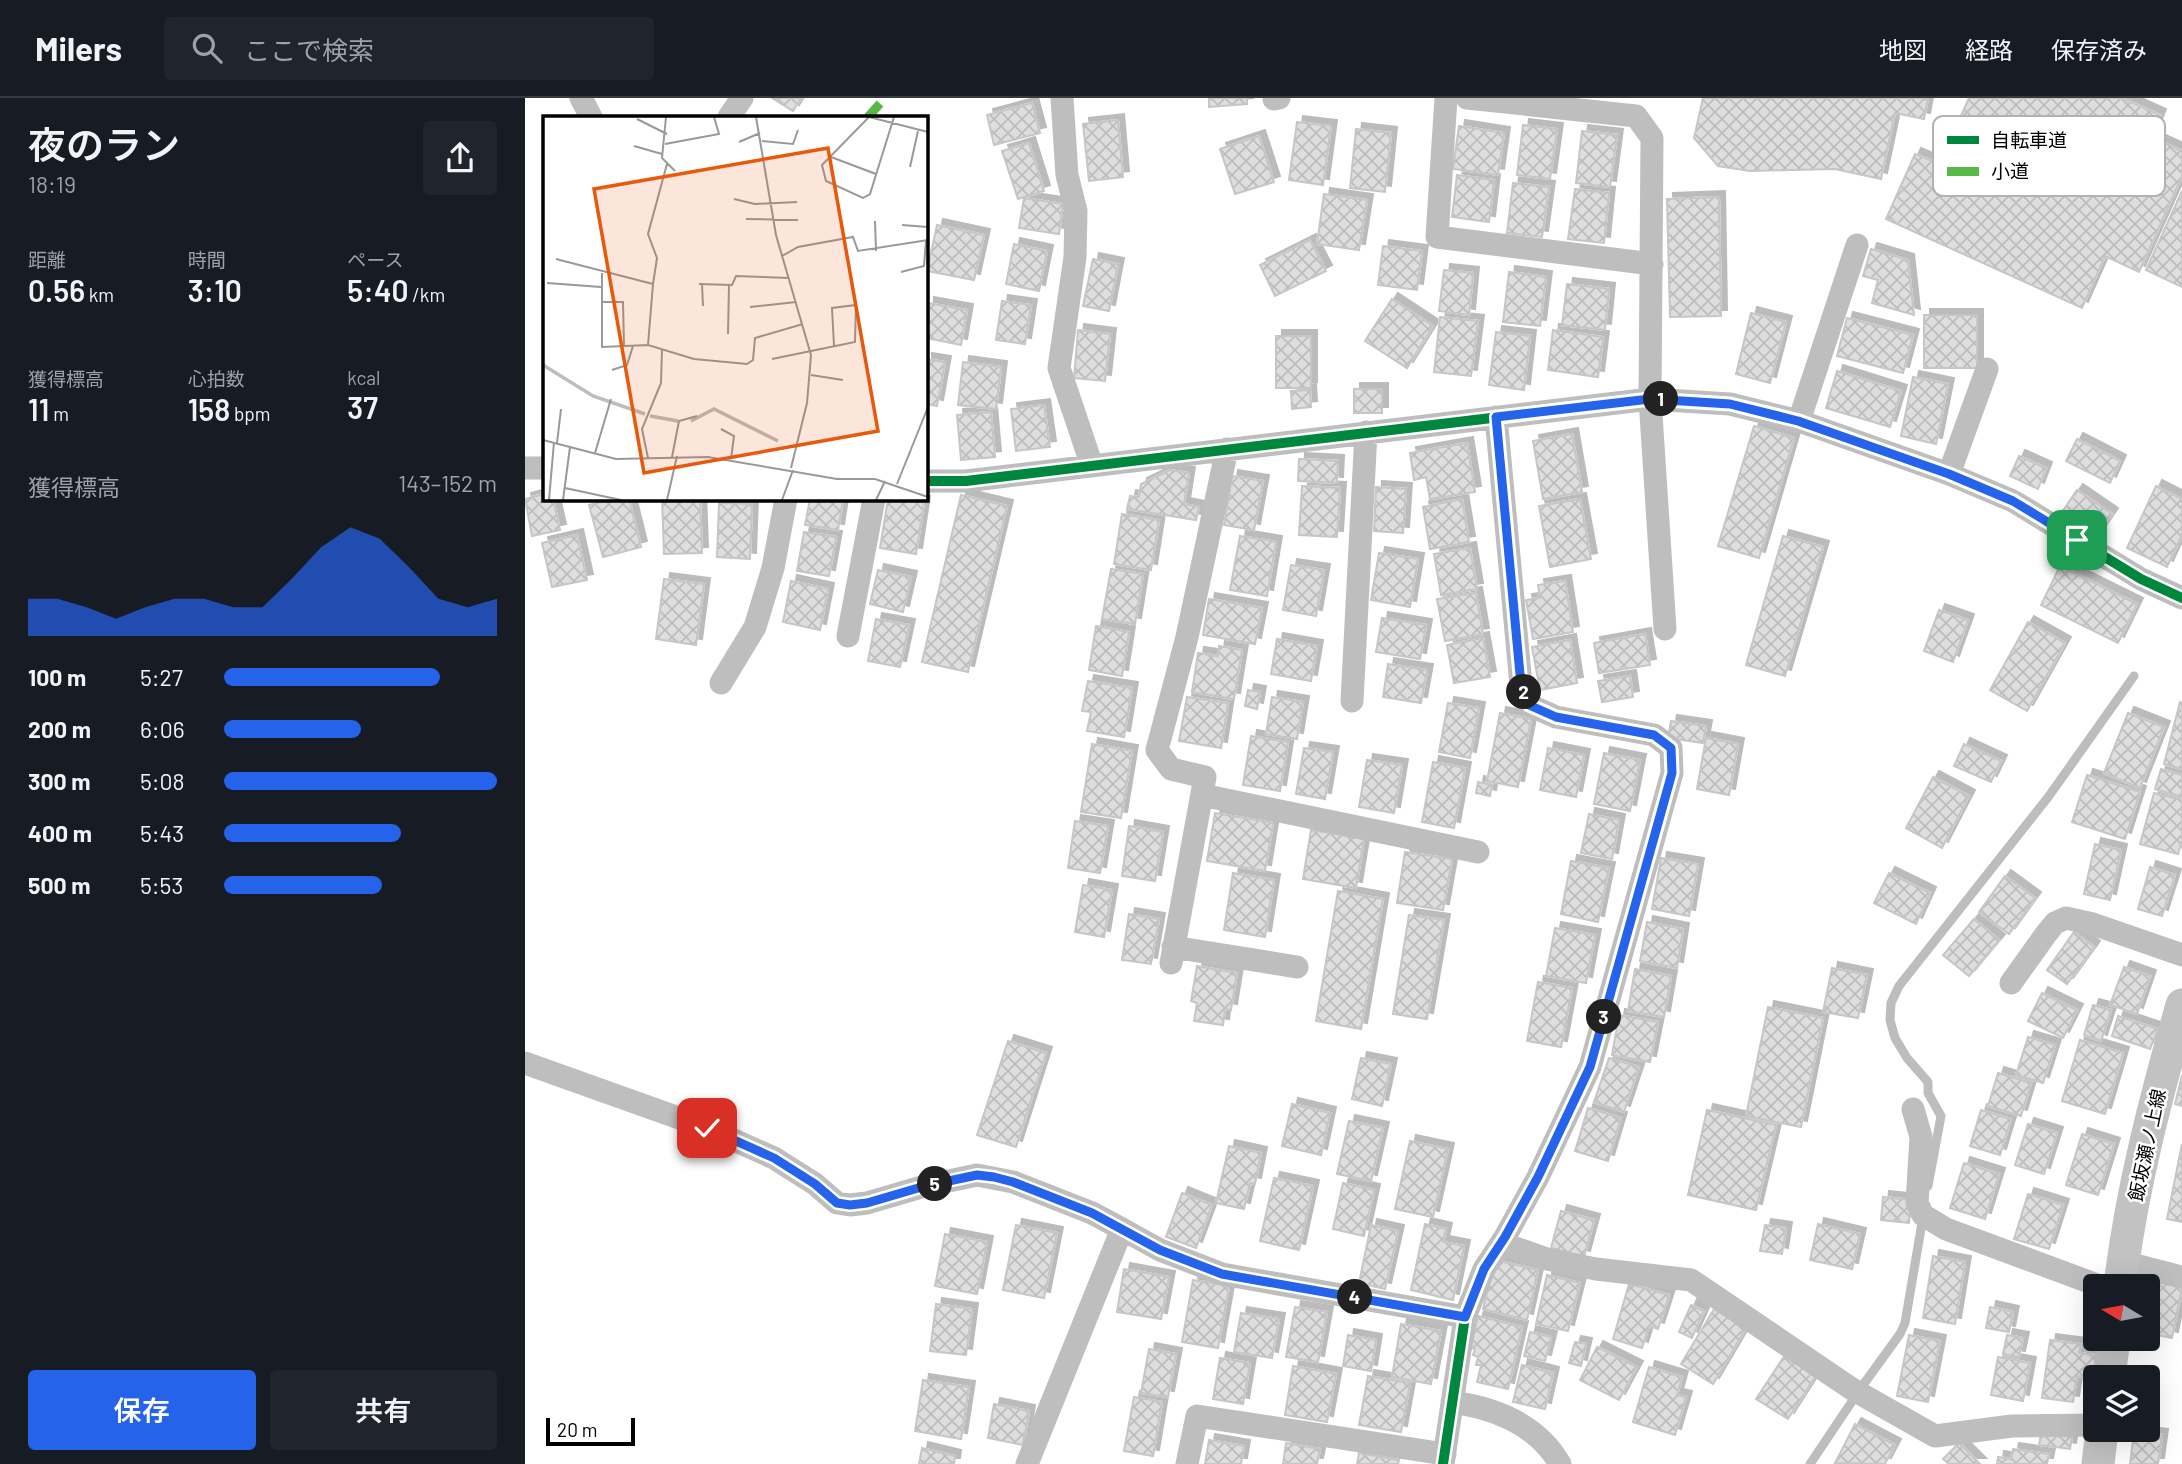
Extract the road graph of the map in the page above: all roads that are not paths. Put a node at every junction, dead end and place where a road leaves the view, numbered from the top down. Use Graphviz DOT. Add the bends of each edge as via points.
graph roads {
  1 [pos="581,98"];
  2 [pos="742,98"];
  3 [pos="1062,98"];
  4 [pos="1446,98"];
  5 [pos="1467,98"];
  6 [pos="590,116"];
  7 [pos="730,116"];
  8 [pos="1857,245"];
  9 [pos="1652,264"];
  10 [pos="1987,369"];
  11 [pos="1650,399"];
  12 [pos="1496,417"];
  13 [pos="1798,421"];
  14 [pos="1366,432"];
  15 [pos="1227,449"];
  16 [pos="1091,466"];
  17 [pos="525,468"];
  18 [pos="543,468"];
  19 [pos="1949,474"];
  20 [pos="927,481"];
  21 [pos="786,500"];
  22 [pos="874,500"];
  23 [pos="2182,598"];
  24 [pos="1665,629"];
  25 [pos="848,636"];
  26 [pos="721,682"];
  27 [pos="1352,701"];
  28 [pos="1202,795"];
  29 [pos="1478,852"];
  30 [pos="2182,955"];
  31 [pos="1297,967"];
  32 [pos="2011,983"];
  33 [pos="2182,1005"];
  34 [pos="525,1063"];
  35 [pos="1913,1109"];
  36 [pos="1122,1228"];
  37 [pos="1501,1243"];
  38 [pos="2122,1274"];
  39 [pos="2160,1276"];
  40 [pos="2182,1277"];
  41 [pos="2083,1280"];
  42 [pos="1465,1317"];
  43 [pos="1452,1402"];
  44 [pos="2083,1425"];
  45 [pos="2101,1442"];
  46 [pos="1444,1459"];
  47 [pos="1027,1464"];
  48 [pos="1187,1464"];
  49 [pos="1560,1464"];
  50 [pos="2098,1464"];
  1 -- 6 [label="street"];
  2 -- 7 [label="street"];
  3 -- 16 [label="street" via="1066,175 1076,211 1075,257 1059,368"];
  4 -- 9 [label="street" via="1437,237"];
  5 -- 9 [label="street" via="1636,116 1652,138"];
  8 -- 13 [label="street"];
  9 -- 11 [label="street"];
  10 -- 19 [label="street"];
  11 -- 12 [label="street"];
  11 -- 13 [label="street" via="1730,404"];
  11 -- 24 [label="street"];
  12 -- 14 [label="street"];
  12 -- 37 [label="street" via="1521,685 1529,705 1556,717 1654,735 1671,748 1672,773 1590,1067"];
  13 -- 19 [label="street"];
  14 -- 15 [label="street"];
  14 -- 27 [label="street"];
  15 -- 16 [label="street"];
  15 -- 28 [label="street" via="1187,637 1157,750 1171,769 1205,777"];
  16 -- 20 [label="street"];
  17 -- 18 [label="street"];
  19 -- 23 [label="street" via="2013,501 2141,579"];
  21 -- 26 [label="street" via="773,569 755,627"];
  22 -- 25 [label="street"];
  28 -- 29 [label="street"];
  28 -- 31 [label="street" via="1172,955"];
  30 -- 32 [label="street" via="2066,918 2055,923"];
  33 -- 38 [label="main road, 飯坂瀬ノ上線" via="2160,1085"];
  34 -- 36 [label="street" via="707,1128 774,1158 837,1203 867,1203 977,1175 1013,1182"];
  35 -- 41 [label="street" via="1921,1136 1917,1203 1923,1215 1946,1229"];
  36 -- 42 [label="street" via="1160,1250 1222,1274"];
  36 -- 47 [label="street"];
  37 -- 42 [label="street" via="1484,1269"];
  37 -- 44 [label="street" via="1559,1262 1691,1280 1858,1392 1935,1436 2012,1426"];
  39 -- 40 [label="street"];
  42 -- 43 [label="street"];
  43 -- 46 [label="street"];
  43 -- 49 [label="street" via="1482,1407 1522,1424"];
  45 -- 50 [label="main road"];
  46 -- 48 [label="street" via="1197,1416"];
}
